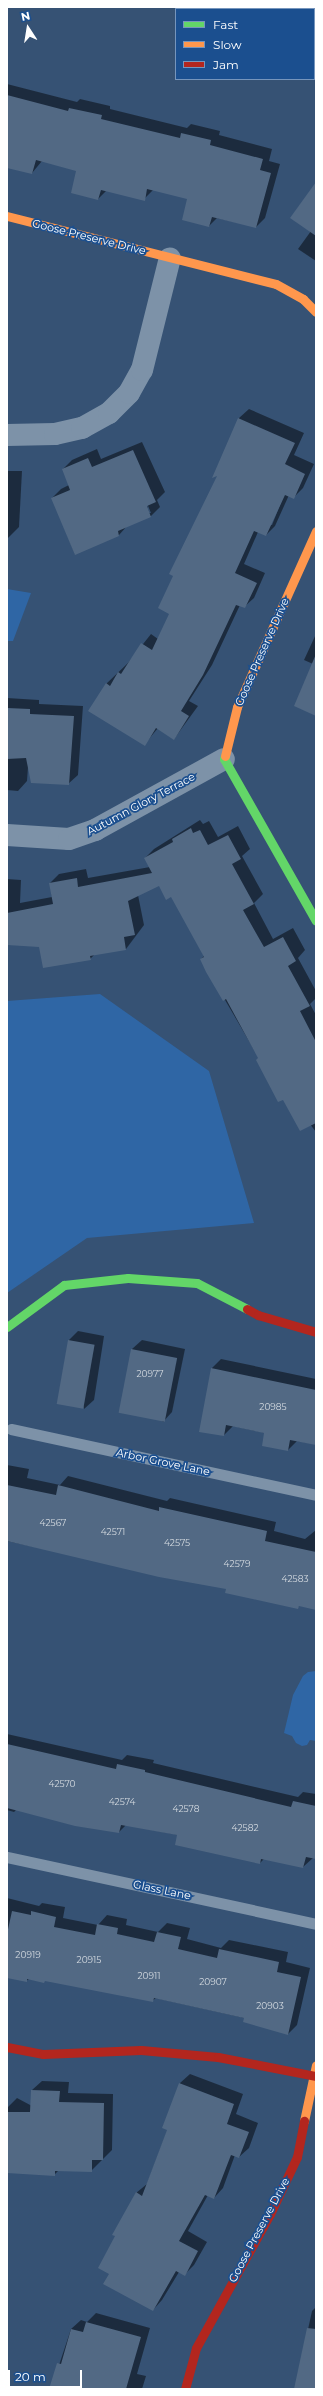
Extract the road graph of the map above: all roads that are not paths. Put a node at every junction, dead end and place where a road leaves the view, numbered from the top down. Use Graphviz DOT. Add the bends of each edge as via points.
graph roads {
  1 [pos="7,216"];
  2 [pos="170,258"];
  3 [pos="316,312"];
  4 [pos="7,435"];
  5 [pos="316,530"];
  6 [pos="224,759"];
  7 [pos="7,836"];
  8 [pos="316,921"];
  9 [pos="7,1327"];
  10 [pos="316,1332"];
  11 [pos="10,1429"];
  12 [pos="316,1495"];
  13 [pos="7,1857"];
  14 [pos="316,1924"];
  15 [pos="7,2047"];
  16 [pos="316,2065"];
  17 [pos="315,2076"];
  18 [pos="185,2389"];
  1 -- 2 [label="street, Goose Preserve Drive"];
  2 -- 3 [label="street, Goose Preserve Drive" via="276,284 303,299"];
  2 -- 4 [label="street" via="142,370 129,393 109,413 82,428 55,434"];
  5 -- 6 [label="street, Goose Preserve Drive" via="236,707"];
  6 -- 7 [label="street, Autumn Glory Terrace" via="95,830 69,839"];
  6 -- 8 [label="street"];
  9 -- 10 [label="street" via="64,1285 128,1278 197,1283 258,1315"];
  11 -- 12 [label="lane, Arbor Grove Lane"];
  13 -- 14 [label="lane, Glass Lane"];
  15 -- 17 [label="street" via="43,2054 156,2051 218,2057"];
  16 -- 17 [label="street, Goose Preserve Drive"];
  17 -- 18 [label="street, Goose Preserve Drive" via="297,2157 270,2214 196,2348"];
}
